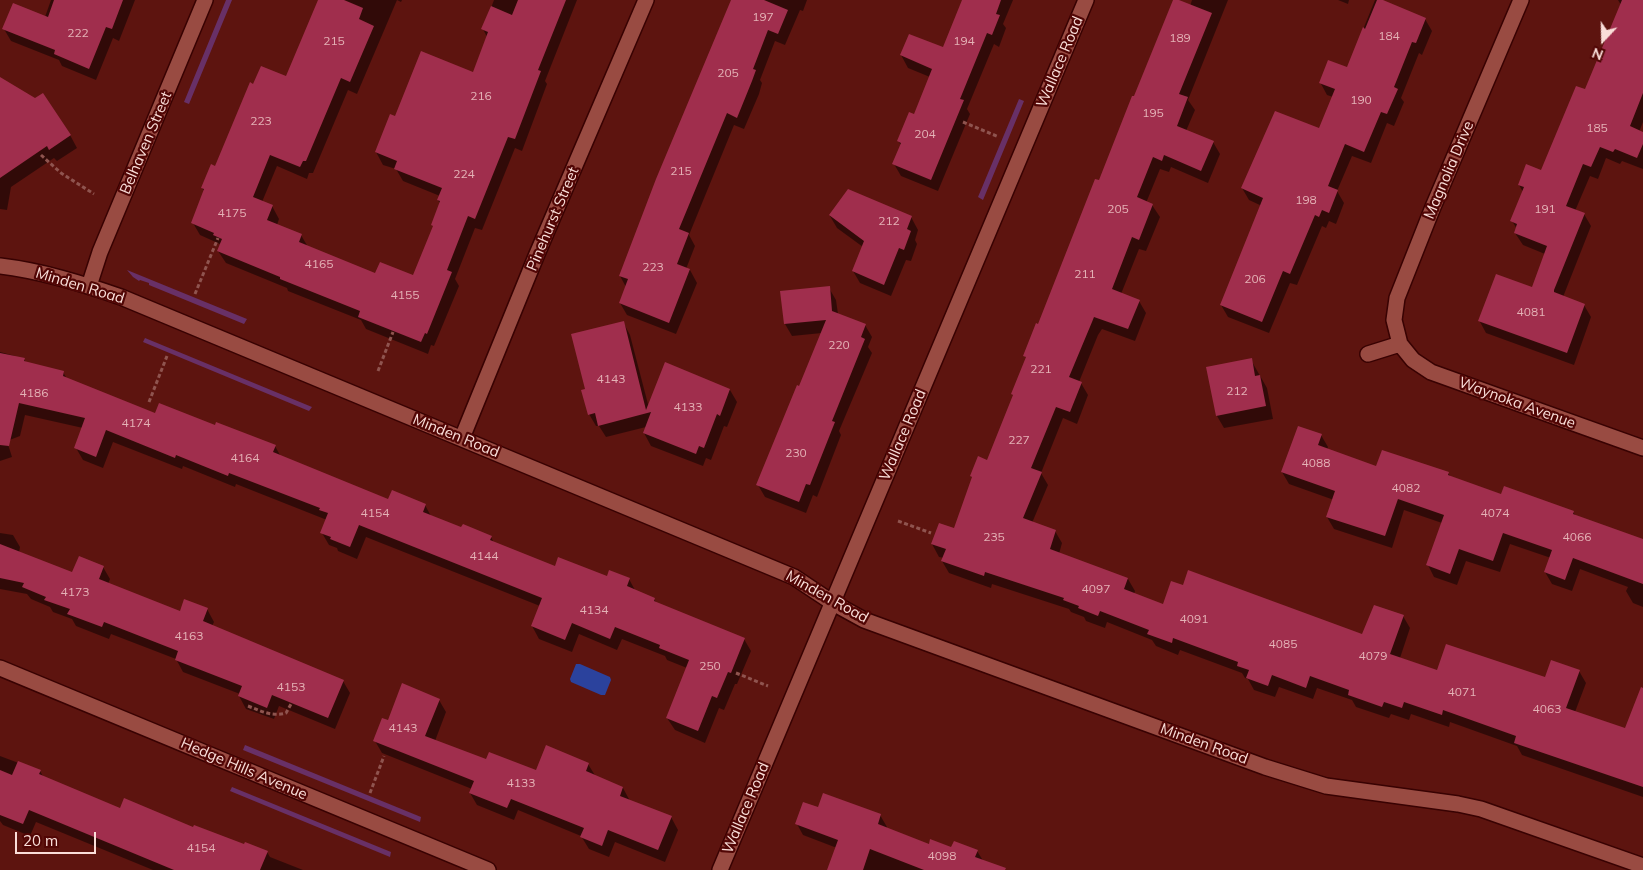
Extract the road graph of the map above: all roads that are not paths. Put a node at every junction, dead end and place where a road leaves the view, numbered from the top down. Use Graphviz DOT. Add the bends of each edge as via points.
graph roads {
  1 [pos="205,0"];
  2 [pos="646,0"];
  3 [pos="1086,0"];
  4 [pos="1520,0"];
  5 [pos="0,266"];
  6 [pos="89,286"];
  7 [pos="1400,344"];
  8 [pos="1368,354"];
  9 [pos="462,438"];
  10 [pos="1643,448"];
  11 [pos="833,603"];
  12 [pos="0,668"];
  13 [pos="1643,866"];
  14 [pos="488,870"];
  15 [pos="720,870"];
  1 -- 6 [label="street, Belhaven Street" via="100,252"];
  2 -- 9 [label="street, Pinehurst Street"];
  3 -- 11 [label="street, Wallace Road"];
  4 -- 7 [label="street, Magnolia Drive" via="1397,298 1394,320"];
  5 -- 6 [label="street, Minden Road"];
  6 -- 9 [label="street, Minden Road"];
  7 -- 8 [label="street"];
  7 -- 10 [label="street, Waynoka Avenue" via="1413,360 1431,372"];
  9 -- 11 [label="street, Minden Road" via="794,577"];
  11 -- 13 [label="street, Minden Road" via="864,620 1265,767 1326,786 1481,809"];
  11 -- 15 [label="street, Wallace Road"];
  12 -- 14 [label="street, Hedge Hills Avenue"];
}
